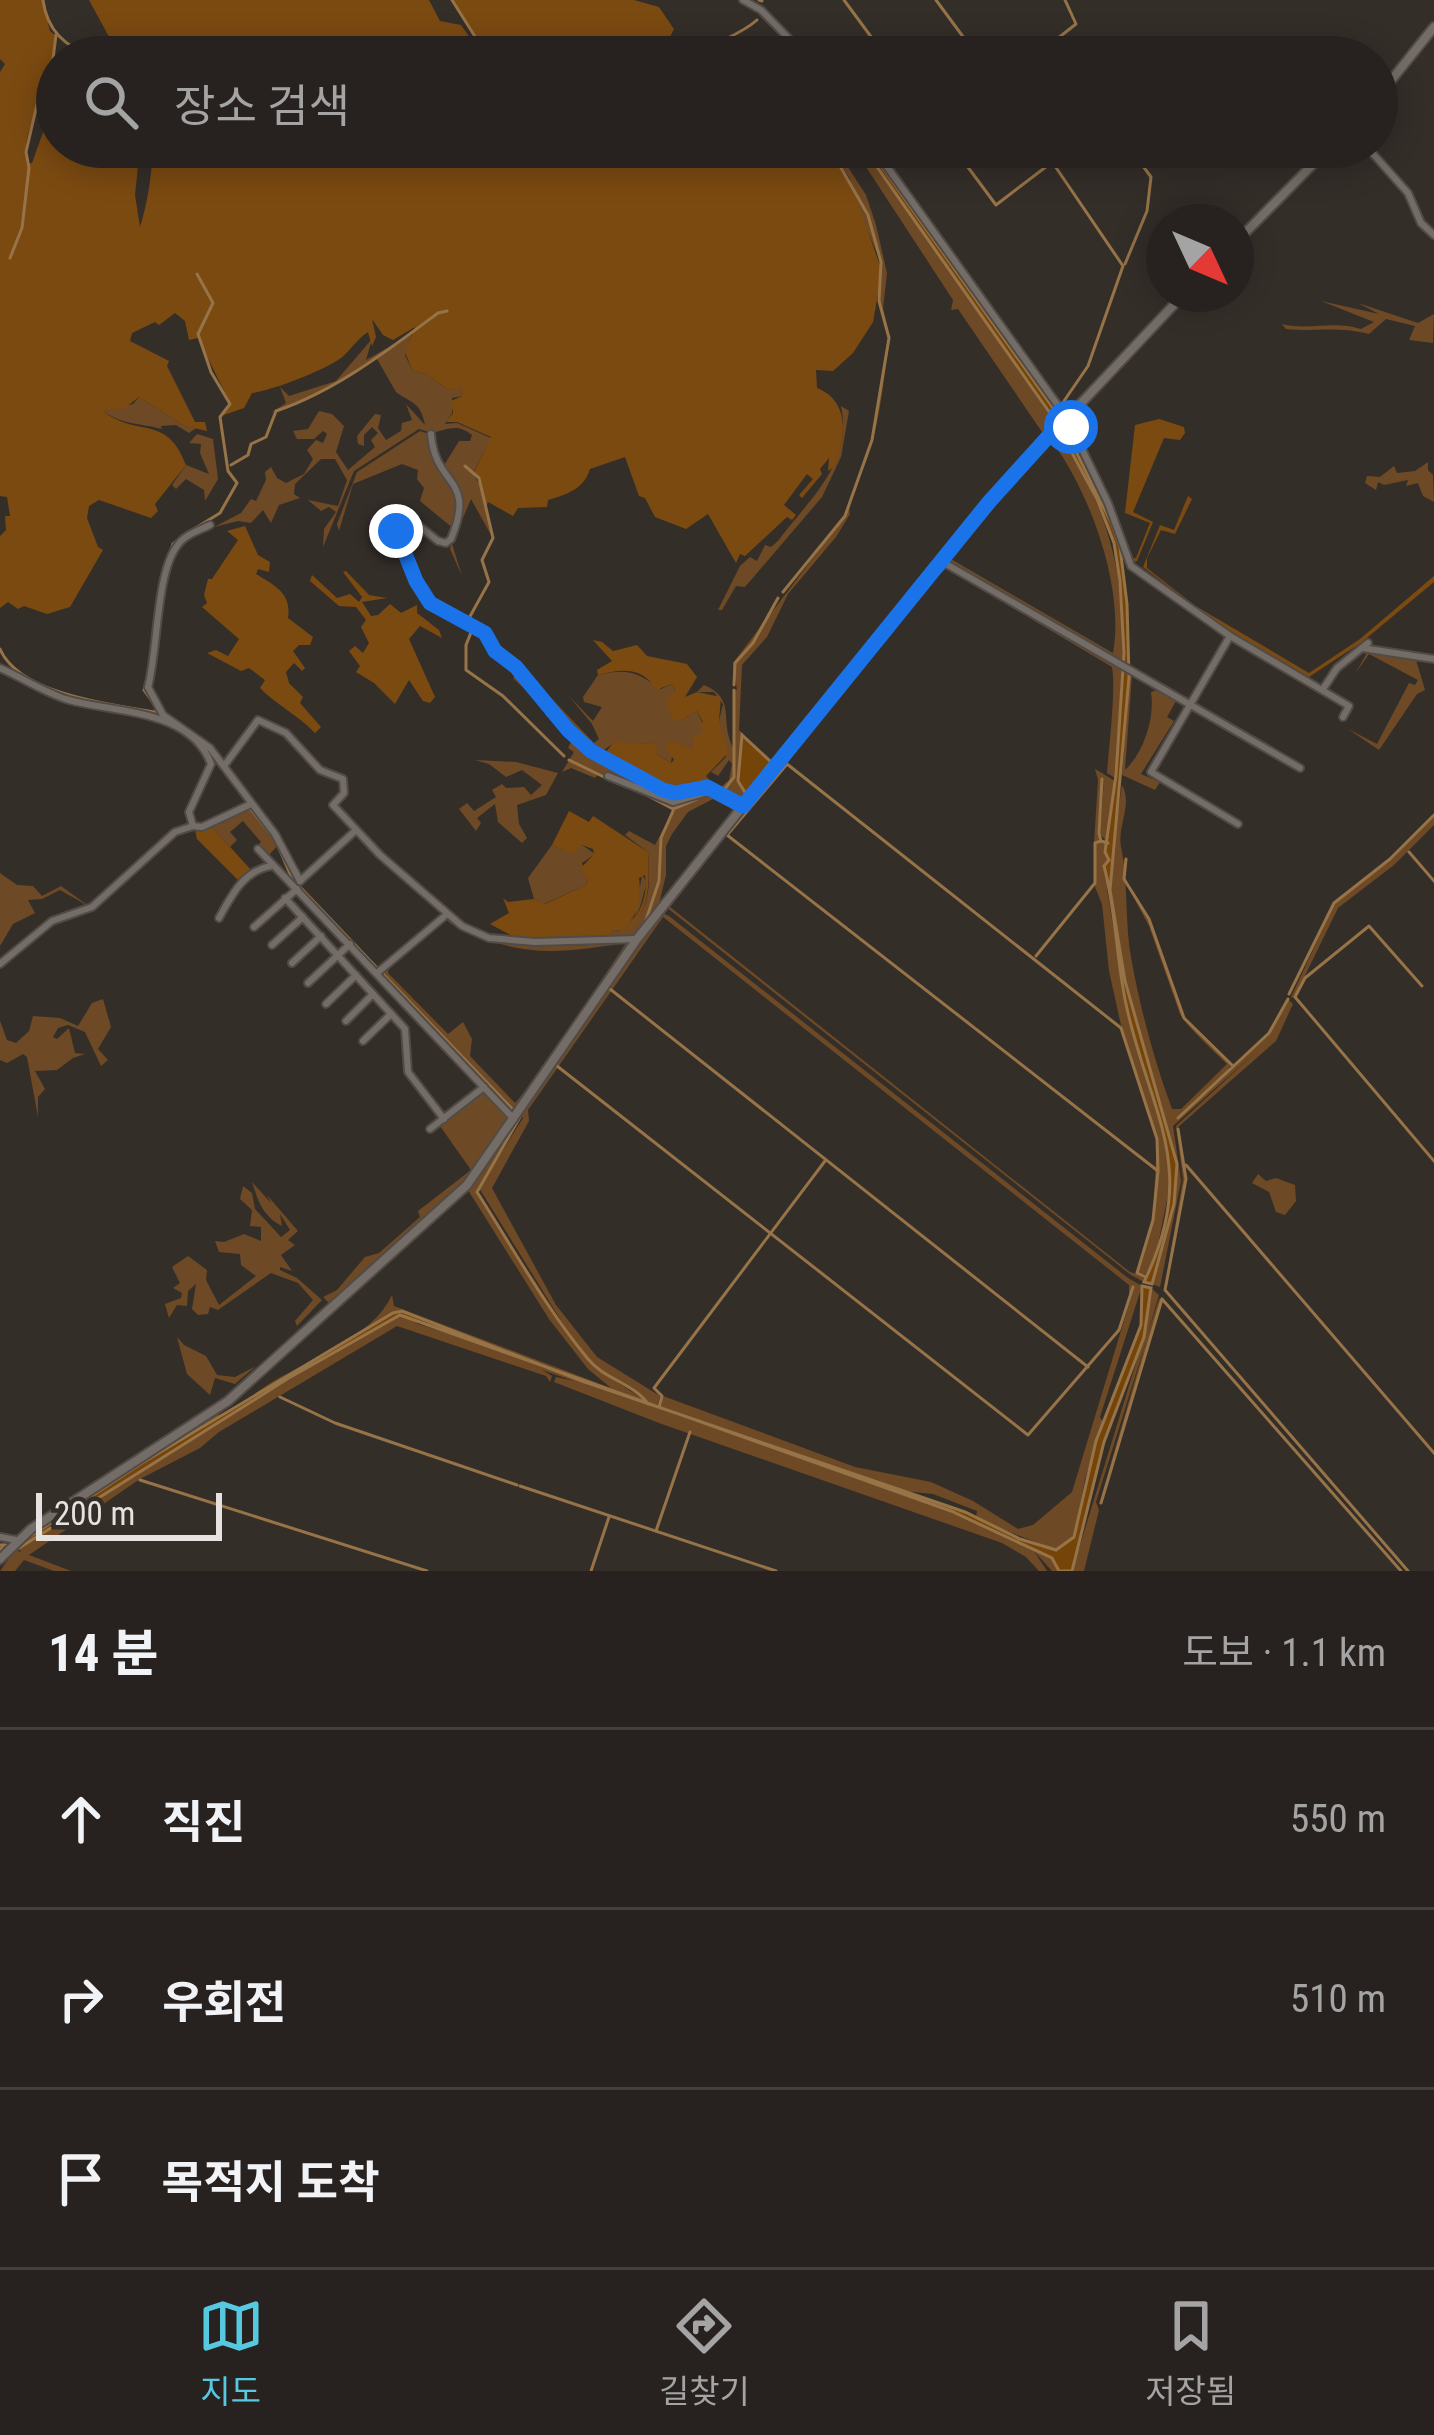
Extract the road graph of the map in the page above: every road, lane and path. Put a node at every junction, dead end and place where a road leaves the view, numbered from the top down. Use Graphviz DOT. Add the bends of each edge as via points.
graph roads {
  1 [pos="743,0"];
  2 [pos="1434,26"];
  3 [pos="786,36"];
  4 [pos="1398,71"];
  5 [pos="887,168"];
  6 [pos="1309,168"];
  7 [pos="1386,168"];
  8 [pos="1254,224"];
  9 [pos="1434,235"];
  10 [pos="1167,312"];
  11 [pos="1062,422"];
  12 [pos="431,434"];
  13 [pos="209,525"];
  14 [pos="941,561"];
  15 [pos="1230,636"];
  16 [pos="1434,659"];
  17 [pos="0,668"];
  18 [pos="1324,689"];
  19 [pos="1189,706"];
  20 [pos="1342,717"];
  21 [pos="224,766"];
  22 [pos="1300,768"];
  23 [pos="608,776"];
  24 [pos="714,790"];
  25 [pos="251,804"];
  26 [pos="743,806"];
  27 [pos="1238,824"];
  28 [pos="193,826"];
  29 [pos="355,831"];
  30 [pos="258,850"];
  31 [pos="274,866"];
  32 [pos="298,886"];
  33 [pos="286,898"];
  34 [pos="446,915"];
  35 [pos="303,917"];
  36 [pos="219,918"];
  37 [pos="254,927"];
  38 [pos="321,936"];
  39 [pos="637,939"];
  40 [pos="350,944"];
  41 [pos="272,945"];
  42 [pos="338,955"];
  43 [pos="292,963"];
  44 [pos="0,964"];
  45 [pos="377,973"];
  46 [pos="356,975"];
  47 [pos="308,983"];
  48 [pos="373,994"];
  49 [pos="326,1004"];
  50 [pos="391,1014"];
  51 [pos="346,1021"];
  52 [pos="363,1041"];
  53 [pos="484,1087"];
  54 [pos="444,1119"];
  55 [pos="514,1119"];
  56 [pos="430,1130"];
  57 [pos="0,1538"];
  58 [pos="16,1540"];
  59 [pos="0,1559"];
  1 -- 3 [label="street"];
  2 -- 4 [label="street"];
  5 -- 11 [label="street"];
  6 -- 8 [label="street"];
  7 -- 9 [label="street"];
  10 -- 11 [label="street"];
  11 -- 14 [label="street"];
  11 -- 15 [label="street" via="1108,502 1131,566"];
  12 -- 24 [label="street" via="437,465 461,497 451,539 438,541 404,513 392,524 423,595 485,633 591,751 663,790"];
  13 -- 21 [label="street" via="174,549 148,687 163,715"];
  14 -- 19 [label="street"];
  14 -- 26 [label="street"];
  15 -- 18 [label="street"];
  15 -- 19 [label="street"];
  16 -- 18 [label="street" via="1365,645"];
  17 -- 28 [label="street" via="69,700 158,718 195,740 211,764 188,812"];
  18 -- 20 [label="street" via="1349,706"];
  19 -- 22 [label="street"];
  19 -- 27 [label="street" via="1151,772"];
  21 -- 25 [label="street"];
  21 -- 29 [label="street" via="258,720 286,733 320,770 343,779 333,805"];
  23 -- 24 [label="street" via="673,802"];
  24 -- 26 [label="street"];
  25 -- 28 [label="street"];
  25 -- 32 [label="street"];
  26 -- 39 [label="street"];
  28 -- 44 [label="street" via="175,832 86,911 52,921"];
  29 -- 32 [label="street"];
  29 -- 34 [label="street"];
  30 -- 31 [label="street"];
  31 -- 32 [label="street"];
  31 -- 36 [label="street" via="239,883"];
  32 -- 33 [label="street"];
  32 -- 40 [label="street"];
  33 -- 35 [label="street"];
  33 -- 37 [label="street"];
  34 -- 39 [label="street" via="489,938"];
  34 -- 45 [label="street"];
  35 -- 38 [label="street"];
  35 -- 41 [label="street"];
  38 -- 42 [label="street"];
  38 -- 43 [label="street"];
  39 -- 55 [label="street"];
  40 -- 42 [label="street"];
  40 -- 45 [label="street"];
  42 -- 46 [label="street"];
  42 -- 47 [label="street"];
  45 -- 53 [label="street"];
  46 -- 48 [label="street"];
  46 -- 49 [label="street"];
  48 -- 50 [label="street"];
  48 -- 51 [label="street"];
  50 -- 52 [label="street"];
  50 -- 54 [label="street" via="408,1034 408,1072"];
  53 -- 54 [label="street"];
  53 -- 55 [label="street"];
  54 -- 56 [label="street"];
  55 -- 58 [label="street" via="467,1185 238,1393"];
  57 -- 58 [label="street"];
  58 -- 59 [label="street"];
}
